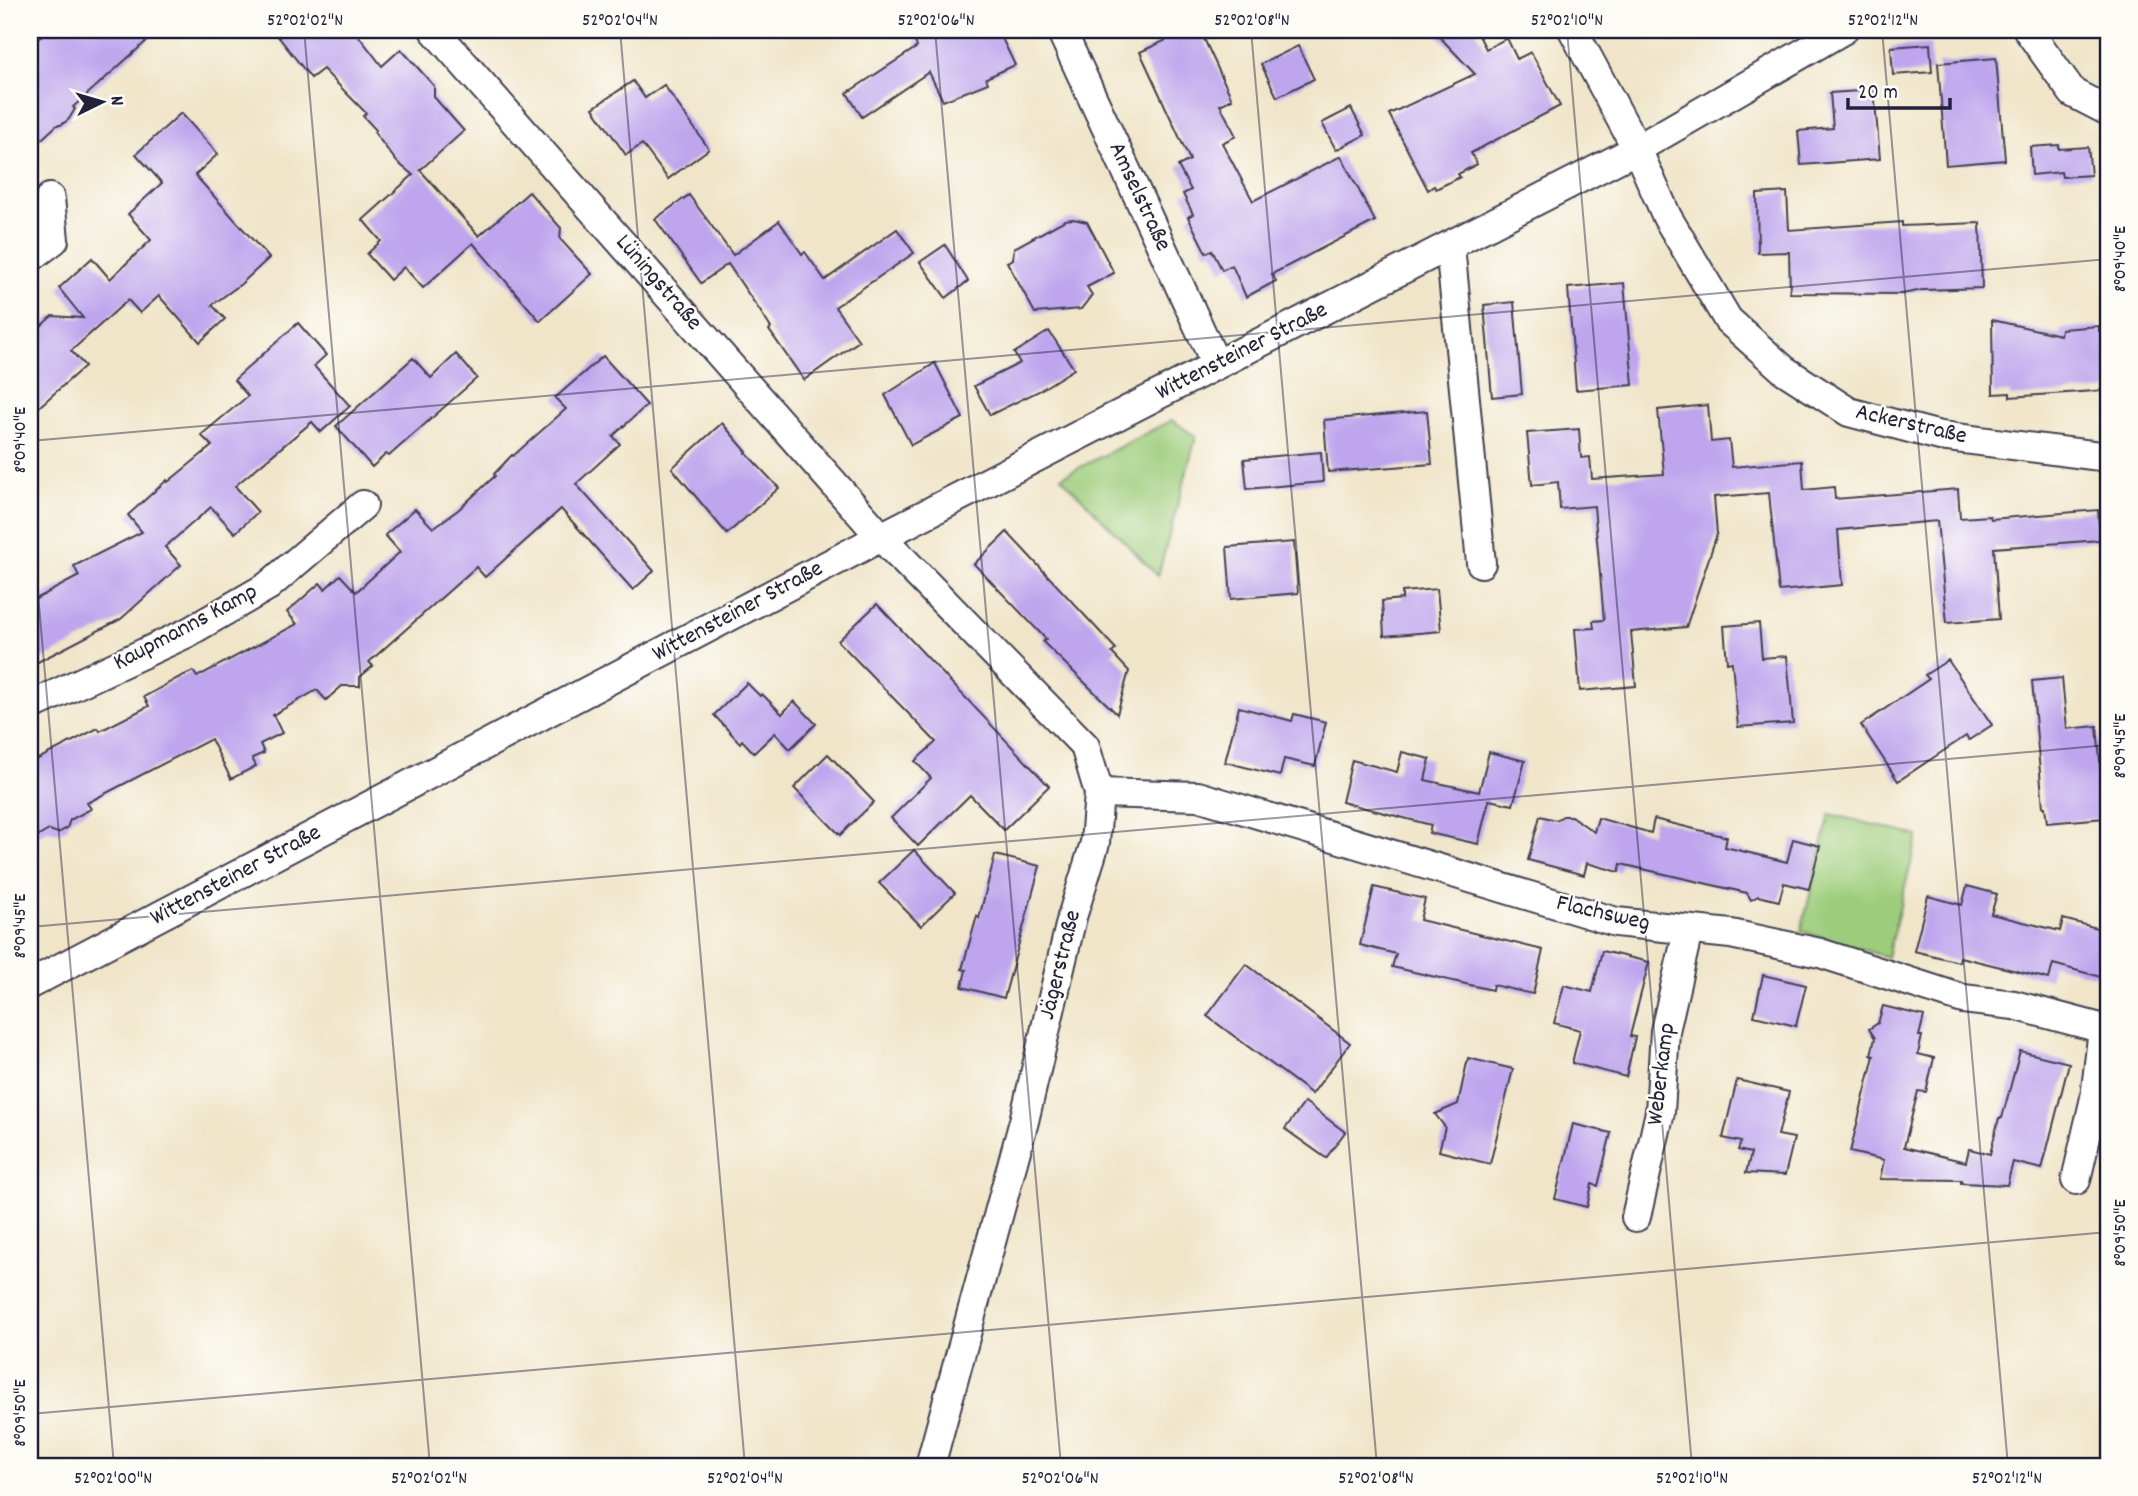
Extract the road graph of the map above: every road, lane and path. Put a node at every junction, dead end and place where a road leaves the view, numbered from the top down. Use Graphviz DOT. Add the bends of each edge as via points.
graph roads {
  1 [pos="434,30"];
  2 [pos="1061,30"];
  3 [pos="1573,30"];
  4 [pos="1843,30"];
  5 [pos="2028,30"];
  6 [pos="2108,111"];
  7 [pos="1637,149"];
  8 [pos="50,198"];
  9 [pos="1450,247"];
  10 [pos="30,258"];
  11 [pos="1216,364"];
  12 [pos="2108,457"];
  13 [pos="363,505"];
  14 [pos="881,537"];
  15 [pos="1481,563"];
  16 [pos="30,706"];
  17 [pos="1099,793"];
  18 [pos="1688,931"];
  19 [pos="30,984"];
  20 [pos="2106,1029"];
  21 [pos="2076,1180"];
  22 [pos="1636,1217"];
  23 [pos="930,1466"];
  1 -- 14 [label="street, Lüningstraße"];
  2 -- 11 [label="street, Amselstraße"];
  3 -- 7 [label="street, Ackerstraße"];
  4 -- 7 [label="street, Wittensteiner Straße"];
  5 -- 6 [label="street" via="2073,93"];
  7 -- 9 [label="street, Wittensteiner Straße"];
  7 -- 12 [label="street, Ackerstraße" via="1667,217 1728,320 1795,377 1849,412 1940,436"];
  8 -- 10 [label="street" via="54,240"];
  9 -- 11 [label="street, Wittensteiner Straße"];
  9 -- 15 [label="street"];
  11 -- 14 [label="street, Wittensteiner Straße"];
  13 -- 16 [label="street, Kaupmanns Kamp" via="268,586 187,633"];
  14 -- 17 [label="street, Jägerstraße" via="1085,746"];
  14 -- 19 [label="street, Wittensteiner Straße"];
  17 -- 18 [label="street, Flachsweg" via="1198,796 1616,922"];
  17 -- 23 [label="street, Jägerstraße" via="1095,843"];
  18 -- 20 [label="street, Flachsweg" via="1731,934 1820,953 1963,999 2014,1004"];
  18 -- 22 [label="street, Weberkamp" via="1665,1031 1660,1112"];
  20 -- 21 [label="street"];
}
